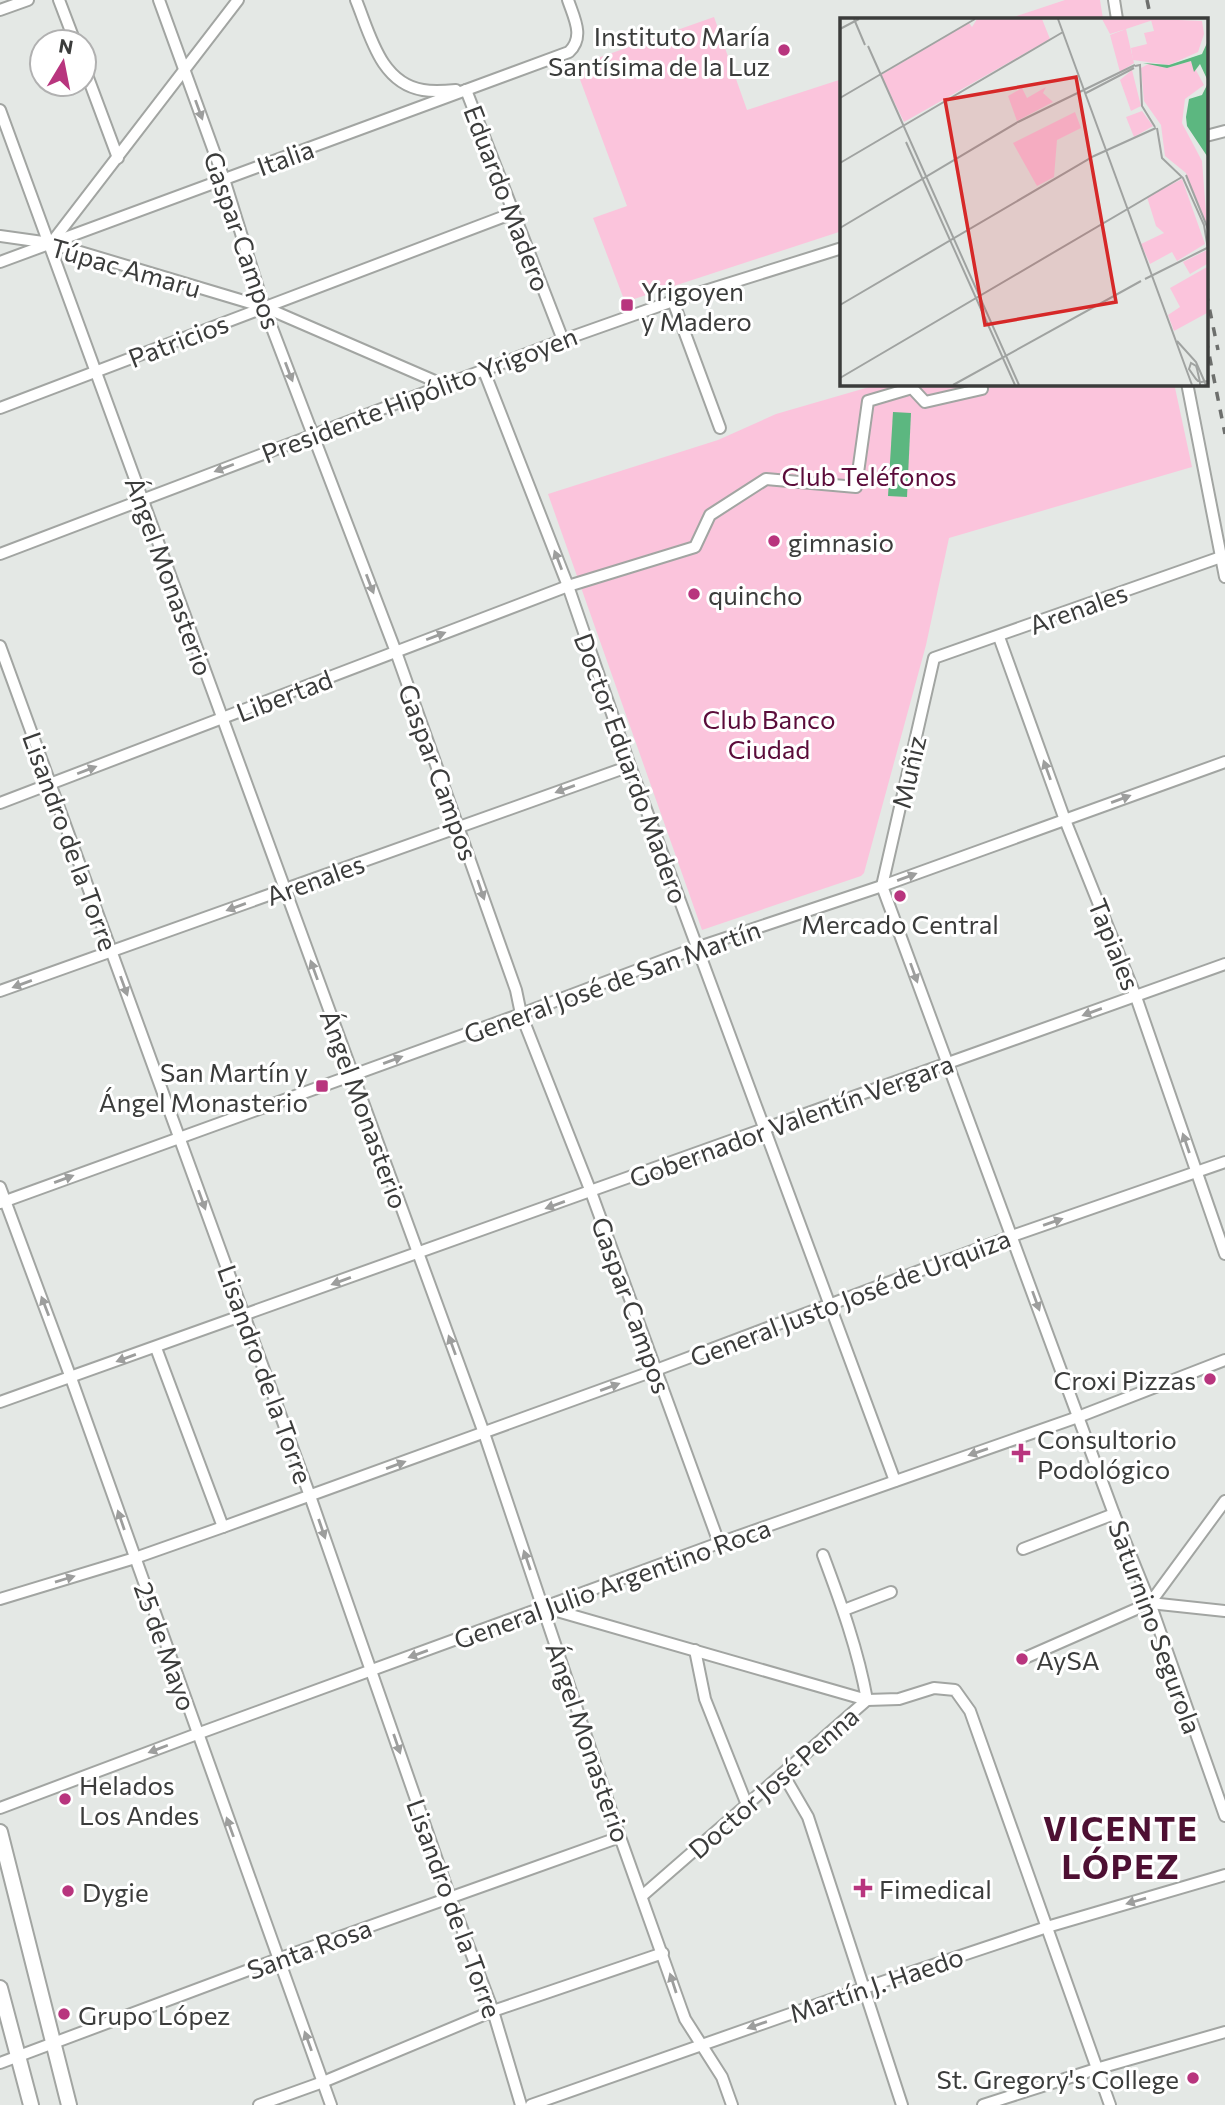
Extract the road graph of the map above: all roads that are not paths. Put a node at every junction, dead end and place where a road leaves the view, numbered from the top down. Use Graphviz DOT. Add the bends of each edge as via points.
graph roads {
  1 [pos="27,0"];
  2 [pos="59,0"];
  3 [pos="159,0"];
  4 [pos="238,0"];
  5 [pos="356,0"];
  6 [pos="568,0"];
  7 [pos="1114,0"];
  8 [pos="0,10"];
  9 [pos="1117,18"];
  10 [pos="70,28"];
  11 [pos="184,70"];
  12 [pos="466,90"];
  13 [pos="96,98"];
  14 [pos="0,110"];
  15 [pos="1225,131"];
  16 [pos="1208,135"];
  17 [pos="118,158"];
  18 [pos="225,179"];
  19 [pos="513,213"];
  20 [pos="0,236"];
  21 [pos="50,243"];
  22 [pos="840,249"];
  23 [pos="0,262"];
  24 [pos="673,301"];
  25 [pos="264,307"];
  26 [pos="563,340"];
  27 [pos="484,371"];
  28 [pos="94,372"];
  29 [pos="1187,385"];
  30 [pos="444,386"];
  31 [pos="982,389"];
  32 [pos="0,408"];
  33 [pos="720,428"];
  34 [pos="312,433"];
  35 [pos="141,499"];
  36 [pos="0,554"];
  37 [pos="1222,557"];
  38 [pos="1225,577"];
  39 [pos="568,586"];
  40 [pos="999,637"];
  41 [pos="0,646"];
  42 [pos="396,652"];
  43 [pos="934,658"];
  44 [pos="222,718"];
  45 [pos="1225,762"];
  46 [pos="629,766"];
  47 [pos="51,784"];
  48 [pos="0,803"];
  49 [pos="1065,820"];
  50 [pos="459,827"];
  51 [pos="882,886"];
  52 [pos="285,890"];
  53 [pos="696,947"];
  54 [pos="111,951"];
  55 [pos="1225,964"];
  56 [pos="0,992"];
  57 [pos="1136,997"];
  58 [pos="522,1014"];
  59 [pos="948,1064"];
  60 [pos="353,1075"];
  61 [pos="766,1129"];
  62 [pos="179,1136"];
  63 [pos="1225,1163"];
  64 [pos="1196,1171"];
  65 [pos="0,1186"];
  66 [pos="591,1192"];
  67 [pos="3,1202"];
  68 [pos="1012,1237"];
  69 [pos="418,1254"];
  70 [pos="1225,1254"];
  71 [pos="831,1304"];
  72 [pos="244,1316"];
  73 [pos="156,1348"];
  74 [pos="1225,1360"];
  75 [pos="656,1370"];
  76 [pos="71,1378"];
  77 [pos="0,1402"];
  78 [pos="1078,1417"];
  79 [pos="484,1433"];
  80 [pos="895,1481"];
  81 [pos="310,1496"];
  82 [pos="1225,1501"];
  83 [pos="1114,1514"];
  84 [pos="223,1527"];
  85 [pos="719,1544"];
  86 [pos="1023,1549"];
  87 [pos="823,1555"];
  88 [pos="135,1558"];
  89 [pos="891,1592"];
  90 [pos="0,1599"];
  91 [pos="1150,1603"];
  92 [pos="543,1607"];
  93 [pos="844,1610"];
  94 [pos="1225,1611"];
  95 [pos="695,1650"];
  96 [pos="1027,1657"];
  97 [pos="372,1671"];
  98 [pos="867,1700"];
  99 [pos="197,1734"];
  100 [pos="783,1774"];
  101 [pos="747,1805"];
  102 [pos="0,1808"];
  103 [pos="1225,1816"];
  104 [pos="0,1832"];
  105 [pos="620,1837"];
  106 [pos="1225,1875"];
  107 [pos="642,1896"];
  108 [pos="450,1897"];
  109 [pos="1046,1927"];
  110 [pos="663,1953"];
  111 [pos="278,1959"];
  112 [pos="0,1988"];
  113 [pos="864,1988"];
  114 [pos="493,2011"];
  115 [pos="1225,2032"];
  116 [pos="53,2044"];
  117 [pos="702,2044"];
  118 [pos="18,2057"];
  119 [pos="0,2063"];
  120 [pos="1096,2069"];
  121 [pos="323,2082"];
  122 [pos="31,2105"];
  123 [pos="69,2105"];
  124 [pos="259,2105"];
  125 [pos="331,2105"];
  126 [pos="521,2105"];
  127 [pos="531,2105"];
  128 [pos="732,2105"];
  129 [pos="902,2105"];
  130 [pos="983,2105"];
  131 [pos="1110,2105"];
  1 -- 8 [label="street"];
  2 -- 10 [label="street"];
  3 -- 11 [label="street, Gaspar Campos"];
  4 -- 11 [label="street"];
  5 -- 12 [label="street, Eduardo Madero" via="380,59 399,81 422,90"];
  6 -- 12 [label="street, Italia" via="578,31 578,40 569,52"];
  7 -- 9 [label="street"];
  11 -- 17 [label="street"];
  11 -- 18 [label="street, Gaspar Campos, one-way"];
  12 -- 18 [label="street, Italia"];
  12 -- 19 [label="street, Eduardo Madero"];
  13 -- 17 [label="street"];
  14 -- 21 [label="street, Ángel Monasterio"];
  15 -- 16 [label="street"];
  17 -- 21 [label="street"];
  18 -- 21 [label="street, Italia"];
  18 -- 25 [label="street, Gaspar Campos"];
  19 -- 25 [label="street, Patricios"];
  19 -- 26 [label="street, Eduardo Madero"];
  20 -- 21 [label="street, Túpac Amaru"];
  21 -- 23 [label="street, Italia"];
  21 -- 25 [label="street, Túpac Amaru"];
  21 -- 28 [label="street, Ángel Monasterio"];
  22 -- 24 [label="street, Presidente Hipólito Yrigoyen"];
  24 -- 26 [label="street, Presidente Hipólito Yrigoyen"];
  24 -- 33 [label="street"];
  25 -- 28 [label="street, Patricios"];
  25 -- 30 [label="street, Túpac Amaru"];
  25 -- 34 [label="street, Gaspar Campos, one-way"];
  26 -- 27 [label="street, Presidente Hipólito Yrigoyen"];
  27 -- 30 [label="street, Presidente Hipólito Yrigoyen"];
  39 -- 27 [label="street, Doctor Eduardo Madero, one-way"];
  28 -- 32 [label="street, Patricios"];
  28 -- 35 [label="street, Ángel Monasterio"];
  29 -- 37 [label="street"];
  30 -- 34 [label="street, Presidente Hipólito Yrigoyen"];
  31 -- 39 [label="street, Libertad" via="925,402 912,388 868,401 856,487 766,479 710,514 695,547"];
  34 -- 35 [label="street, Presidente Hipólito Yrigoyen, one-way"];
  34 -- 42 [label="street, Gaspar Campos, one-way"];
  35 -- 36 [label="street, Presidente Hipólito Yrigoyen"];
  35 -- 44 [label="street, Ángel Monasterio"];
  37 -- 38 [label="street"];
  37 -- 40 [label="street, Arenales"];
  42 -- 39 [label="street, Libertad, one-way"];
  39 -- 46 [label="street, Doctor Eduardo Madero"];
  40 -- 43 [label="street, Arenales"];
  49 -- 40 [label="street, Tapiales, one-way"];
  41 -- 47 [label="street, Lisandro de la Torre"];
  42 -- 44 [label="street, Libertad"];
  42 -- 50 [label="street, Gaspar Campos"];
  43 -- 51 [label="street, Muñiz"];
  47 -- 44 [label="street, Libertad, one-way"];
  44 -- 52 [label="street, Ángel Monasterio"];
  49 -- 45 [label="street, General José de San Martín, one-way"];
  46 -- 50 [label="street, Arenales, one-way"];
  46 -- 53 [label="street, Doctor Eduardo Madero"];
  47 -- 48 [label="street, Libertad"];
  47 -- 54 [label="street, Lisandro de la Torre"];
  51 -- 49 [label="street, General José de San Martín, one-way"];
  49 -- 57 [label="street, Tapiales"];
  50 -- 52 [label="street, Arenales"];
  50 -- 58 [label="street, Gaspar Campos, one-way"];
  51 -- 53 [label="street, General José de San Martín"];
  51 -- 59 [label="street, Saturnino Segurola, one-way"];
  52 -- 54 [label="street, Arenales, one-way"];
  60 -- 52 [label="street, Ángel Monasterio, one-way"];
  53 -- 58 [label="street, General José de San Martín"];
  53 -- 61 [label="street, Doctor Eduardo Madero"];
  54 -- 56 [label="street, Arenales, one-way"];
  54 -- 62 [label="street, Lisandro de la Torre, one-way"];
  55 -- 57 [label="street, Gobernador Valentín Vergara"];
  57 -- 59 [label="street, Gobernador Valentín Vergara, one-way"];
  64 -- 57 [label="street, Tapiales, one-way"];
  60 -- 58 [label="street, General José de San Martín, one-way"];
  58 -- 66 [label="street, Gaspar Campos"];
  59 -- 61 [label="street, Gobernador Valentín Vergara"];
  59 -- 68 [label="street, Saturnino Segurola"];
  60 -- 62 [label="street, General José de San Martín"];
  60 -- 69 [label="street, Ángel Monasterio"];
  61 -- 66 [label="street, Gobernador Valentín Vergara"];
  61 -- 71 [label="street, Doctor Eduardo Madero"];
  67 -- 62 [label="street, General José de San Martín, one-way"];
  62 -- 72 [label="street, Lisandro de la Torre, one-way"];
  63 -- 64 [label="street, General Justo José de Urquiza"];
  68 -- 64 [label="street, General Justo José de Urquiza, one-way"];
  64 -- 70 [label="street, Tapiales"];
  65 -- 67 [label="street, 25 de Mayo"];
  66 -- 69 [label="street, Gobernador Valentín Vergara, one-way"];
  66 -- 75 [label="street, Gaspar Campos"];
  76 -- 67 [label="street, 25 de Mayo, one-way"];
  68 -- 71 [label="street, General Justo José de Urquiza"];
  68 -- 78 [label="street, Saturnino Segurola, one-way"];
  69 -- 72 [label="street, Gobernador Valentín Vergara, one-way"];
  79 -- 69 [label="street, Ángel Monasterio, one-way"];
  71 -- 75 [label="street, General Justo José de Urquiza"];
  71 -- 80 [label="street, Doctor Eduardo Madero"];
  72 -- 73 [label="street, Gobernador Valentín Vergara"];
  72 -- 81 [label="street, Lisandro de la Torre"];
  73 -- 76 [label="street, Gobernador Valentín Vergara, one-way"];
  73 -- 84 [label="street"];
  74 -- 78 [label="street, General Julio Argentino Roca"];
  79 -- 75 [label="street, General Justo José de Urquiza, one-way"];
  75 -- 85 [label="street, Gaspar Campos"];
  76 -- 77 [label="street, Gobernador Valentín Vergara"];
  88 -- 76 [label="street, 25 de Mayo, one-way"];
  78 -- 80 [label="street, General Julio Argentino Roca, one-way"];
  78 -- 83 [label="street, Saturnino Segurola"];
  81 -- 79 [label="street, General Justo José de Urquiza, one-way"];
  92 -- 79 [label="street, Ángel Monasterio, one-way"];
  80 -- 85 [label="street, General Julio Argentino Roca"];
  81 -- 84 [label="street, General Justo José de Urquiza"];
  81 -- 97 [label="street, Lisandro de la Torre, one-way"];
  82 -- 91 [label="street"];
  83 -- 86 [label="street"];
  83 -- 91 [label="street, Saturnino Segurola"];
  84 -- 88 [label="street, General Justo José de Urquiza"];
  85 -- 92 [label="street, General Julio Argentino Roca"];
  87 -- 93 [label="street"];
  90 -- 88 [label="street, General Justo José de Urquiza, one-way"];
  88 -- 99 [label="street, 25 de Mayo"];
  89 -- 93 [label="street"];
  91 -- 94 [label="street"];
  91 -- 96 [label="street"];
  91 -- 103 [label="street, Saturnino Segurola"];
  92 -- 95 [label="street"];
  92 -- 97 [label="street, General Julio Argentino Roca, one-way"];
  92 -- 105 [label="street, Ángel Monasterio"];
  93 -- 98 [label="street"];
  95 -- 98 [label="street"];
  95 -- 101 [label="street" via="705,1699"];
  97 -- 99 [label="street, General Julio Argentino Roca"];
  97 -- 108 [label="street, Lisandro de la Torre, one-way"];
  98 -- 100 [label="street, Doctor José Penna"];
  98 -- 109 [label="street, Doctor José Penna" via="900,1699 934,1688 956,1690 970,1711"];
  99 -- 102 [label="street, General Julio Argentino Roca, one-way"];
  111 -- 99 [label="street, 25 de Mayo, one-way"];
  100 -- 101 [label="street, Doctor José Penna"];
  100 -- 113 [label="street" via="808,1817"];
  101 -- 107 [label="street, Doctor José Penna"];
  104 -- 116 [label="main road"];
  105 -- 107 [label="street, Ángel Monasterio"];
  105 -- 108 [label="street, Santa Rosa"];
  106 -- 109 [label="street, Martín J. Haedo, one-way"];
  107 -- 110 [label="street, Ángel Monasterio"];
  108 -- 111 [label="street, Santa Rosa"];
  108 -- 114 [label="street, Lisandro de la Torre"];
  109 -- 113 [label="street, Martín J. Haedo"];
  109 -- 120 [label="street"];
  110 -- 114 [label="street"];
  117 -- 110 [label="street, Ángel Monasterio, one-way" via="685,2019"];
  111 -- 116 [label="street, Santa Rosa"];
  121 -- 111 [label="street, 25 de Mayo, one-way"];
  112 -- 118 [label="main road"];
  113 -- 117 [label="street, Martín J. Haedo, one-way"];
  113 -- 129 [label="street"];
  114 -- 121 [label="street"];
  114 -- 126 [label="street, Lisandro de la Torre"];
  115 -- 120 [label="street"];
  116 -- 118 [label="street, Santa Rosa"];
  116 -- 123 [label="main road"];
  117 -- 127 [label="street, Martín J. Haedo"];
  117 -- 128 [label="street, Ángel Monasterio"];
  118 -- 119 [label="street, Santa Rosa"];
  118 -- 122 [label="main road"];
  120 -- 130 [label="street"];
  120 -- 131 [label="street"];
  121 -- 124 [label="street"];
  121 -- 125 [label="street, 25 de Mayo"];
}
